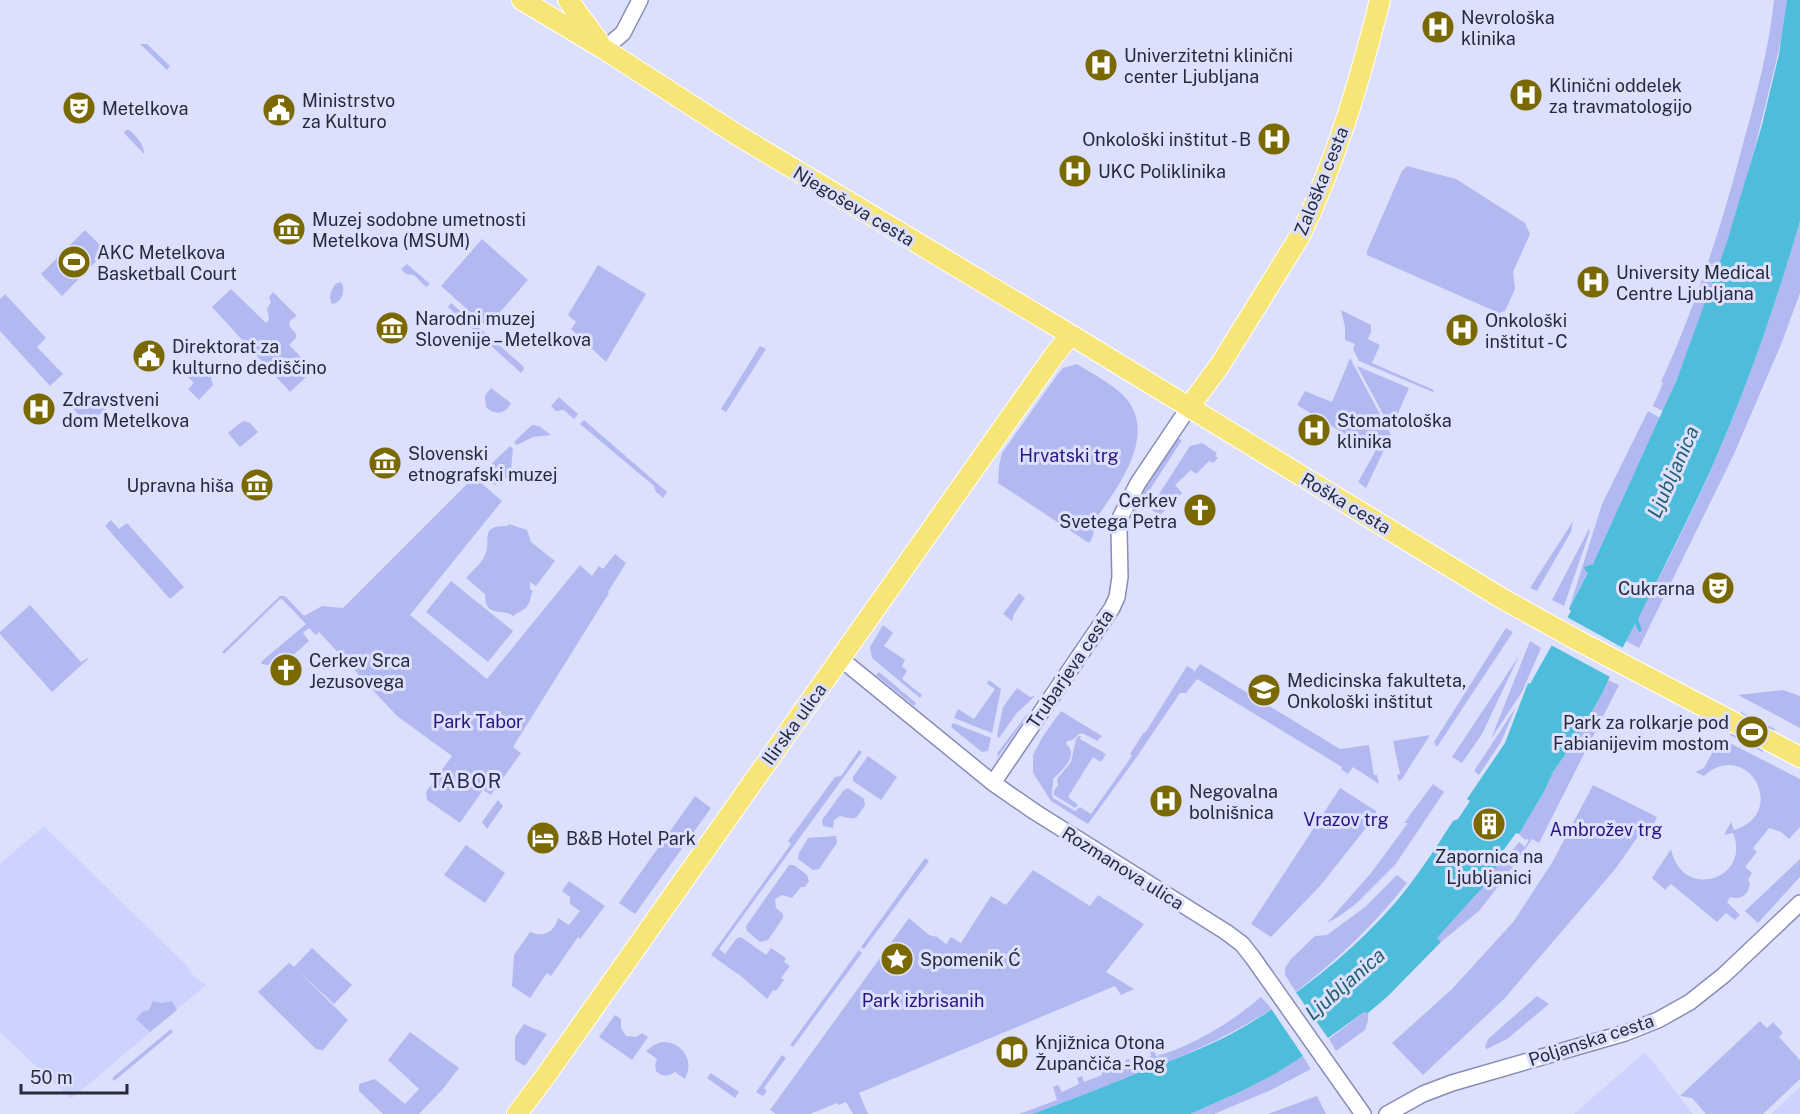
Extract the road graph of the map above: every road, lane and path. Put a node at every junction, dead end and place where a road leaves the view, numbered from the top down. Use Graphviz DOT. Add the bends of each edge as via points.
graph roads {
  1 [pos="567,0"];
  2 [pos="640,0"];
  3 [pos="1380,0"];
  4 [pos="530,1"];
  5 [pos="604,49"];
  6 [pos="1071,335"];
  7 [pos="1189,407"];
  8 [pos="841,659"];
  9 [pos="1792,753"];
  10 [pos="993,783"];
  11 [pos="1800,903"];
  12 [pos="517,1114"];
  13 [pos="1363,1114"];
  14 [pos="1387,1114"];
  1 -- 5 [label="main road"];
  2 -- 5 [label="street" via="623,33"];
  3 -- 7 [label="main road, Zaloška cesta" via="1344,127 1308,220 1220,365"];
  4 -- 5 [label="main road, Njegoševa cesta"];
  5 -- 6 [label="main road, Njegoševa cesta" via="739,136"];
  6 -- 7 [label="main road, Njegoševa cesta"];
  6 -- 8 [label="main road, Ilirska ulica"];
  7 -- 9 [label="main road, Roška cesta" via="1503,599"];
  7 -- 10 [label="street, Trubarjeva cesta" via="1121,516 1120,577 1109,614"];
  8 -- 10 [label="street, Rozmanova ulica"];
  8 -- 12 [label="main road, Ilirska ulica"];
  10 -- 13 [label="street, Rozmanova ulica" via="1233,937 1248,951"];
  11 -- 14 [label="street, Poljanska cesta" via="1720,979 1658,1020 1444,1085"];
}
